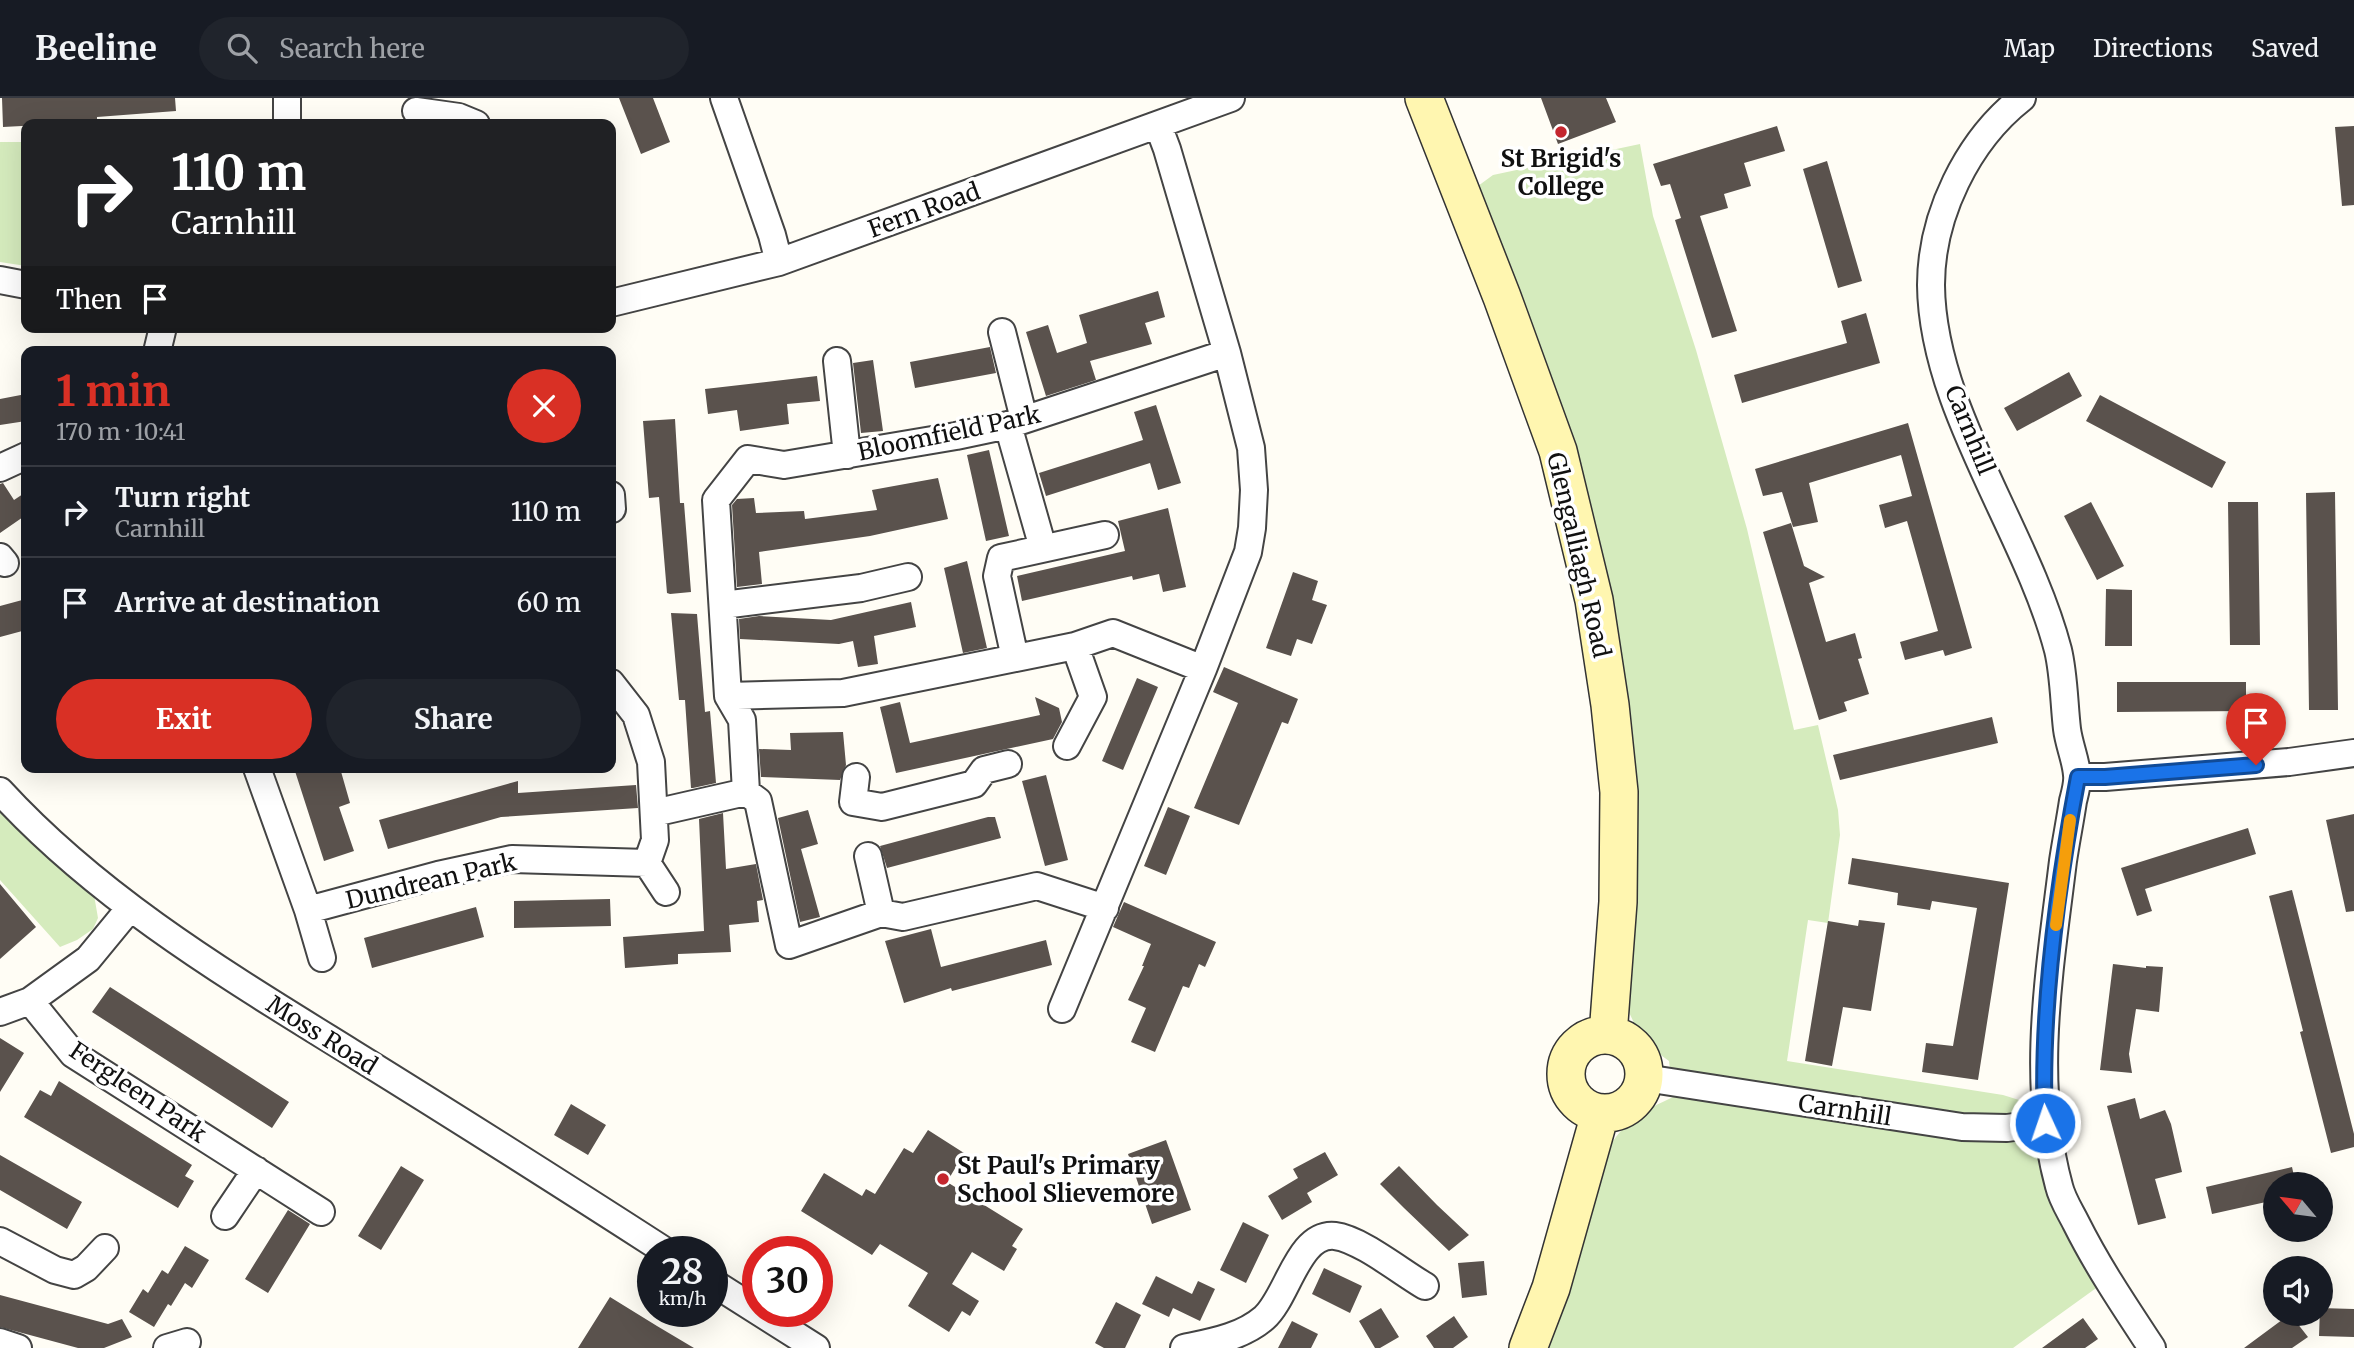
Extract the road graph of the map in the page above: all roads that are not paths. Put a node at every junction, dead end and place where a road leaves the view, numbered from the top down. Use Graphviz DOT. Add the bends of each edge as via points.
graph roads {
  1 [pos="287,98"];
  2 [pos="724,98"];
  3 [pos="1231,98"];
  4 [pos="1424,98"];
  5 [pos="2022,98"];
  6 [pos="415,111"];
  7 [pos="288,119"];
  8 [pos="464,119"];
  9 [pos="1158,125"];
  10 [pos="779,262"];
  11 [pos="0,280"];
  12 [pos="21,284"];
  13 [pos="616,302"];
  14 [pos="1002,332"];
  15 [pos="1227,353"];
  16 [pos="837,361"];
  17 [pos="1016,422"];
  18 [pos="847,455"];
  19 [pos="21,458"];
  20 [pos="0,468"];
  21 [pos="1105,535"];
  22 [pos="1043,548"];
  23 [pos="908,577"];
  24 [pos="723,605"];
  25 [pos="1075,646"];
  26 [pos="1015,658"];
  27 [pos="1203,669"];
  28 [pos="616,689"];
  29 [pos="735,695"];
  30 [pos="1067,746"];
  31 [pos="2354,753"];
  32 [pos="1008,765"];
  33 [pos="259,773"];
  34 [pos="856,777"];
  35 [pos="2078,777"];
  36 [pos="0,791"];
  37 [pos="746,792"];
  38 [pos="654,813"];
  39 [pos="868,856"];
  40 [pos="648,863"];
  41 [pos="666,892"];
  42 [pos="130,908"];
  43 [pos="1105,908"];
  44 [pos="308,910"];
  45 [pos="881,913"];
  46 [pos="322,958"];
  47 [pos="30,1002"];
  48 [pos="1062,1009"];
  49 [pos="0,1013"];
  50 [pos="1608,1035"];
  51 [pos="1645,1078"];
  52 [pos="1600,1114"];
  53 [pos="2045,1123"];
  54 [pos="256,1170"];
  55 [pos="321,1212"];
  56 [pos="225,1216"];
  57 [pos="641,1236"];
  58 [pos="0,1241"];
  59 [pos="105,1248"];
  60 [pos="1424,1286"];
  61 [pos="728,1292"];
  62 [pos="0,1342"];
  63 [pos="18,1348"];
  64 [pos="816,1348"];
  65 [pos="1184,1348"];
  66 [pos="1528,1348"];
  67 [pos="2152,1348"];
  1 -- 7 [label="street"];
  2 -- 10 [label="street"];
  3 -- 9 [label="street, Fern Road"];
  4 -- 50 [label="main road, Glengalliagh Road" via="1558,451 1594,600 1619,792 1618,902"];
  5 -- 35 [label="street, Carnhill" via="1986,134 1949,197 1936,240 1931,284 1935,325 1958,410 2059,652"];
  6 -- 8 [label="street"];
  9 -- 10 [label="street, Fern Road"];
  9 -- 15 [label="street"];
  10 -- 13 [label="street, Fern Road"];
  11 -- 12 [label="street"];
  14 -- 17 [label="street"];
  15 -- 17 [label="street, Bloomfield Park"];
  15 -- 27 [label="street" via="1251,448 1252,528 1248,552"];
  16 -- 18 [label="street"];
  17 -- 18 [label="street, Bloomfield Park"];
  17 -- 22 [label="street"];
  18 -- 24 [label="street, Bloomfield Park" via="784,465 748,459 716,500"];
  19 -- 20 [label="street"];
  21 -- 22 [label="street"];
  22 -- 26 [label="street" via="1001,558 997,576"];
  23 -- 24 [label="street" via="861,588"];
  24 -- 29 [label="street"];
  25 -- 26 [label="street"];
  25 -- 27 [label="street" via="1113,633"];
  25 -- 30 [label="street" via="1093,697"];
  26 -- 29 [label="street" via="843,693"];
  27 -- 43 [label="street"];
  28 -- 38 [label="street" via="636,715 652,762"];
  29 -- 37 [label="street" via="742,720"];
  31 -- 35 [label="street"];
  32 -- 34 [label="street" via="984,770 974,784 881,807 853,802"];
  33 -- 44 [label="street"];
  35 -- 53 [label="street, Carnhill" via="2065,848 2047,1014"];
  36 -- 42 [label="street, Moss Road"];
  37 -- 38 [label="street"];
  37 -- 45 [label="street" via="758,801 789,946"];
  38 -- 40 [label="street" via="655,840"];
  39 -- 45 [label="street"];
  40 -- 41 [label="street"];
  40 -- 44 [label="street, Dundrean Park" via="512,859"];
  42 -- 47 [label="street" via="88,959"];
  42 -- 57 [label="street, Moss Road" via="208,963"];
  43 -- 45 [label="street" via="1037,886 903,917"];
  43 -- 48 [label="street"];
  44 -- 46 [label="street"];
  47 -- 49 [label="street"];
  47 -- 54 [label="street, Fergleen Park" via="73,1054"];
  50 -- 51 [label="main road" via="1632,1044 1645,1067"];
  50 -- 52 [label="main road" via="1577,1046 1567,1067 1570,1092 1578,1103"];
  51 -- 52 [label="main road" via="1634,1102 1613,1114"];
  51 -- 53 [label="street, Carnhill" via="1962,1127"];
  52 -- 66 [label="main road" via="1551,1288"];
  53 -- 67 [label="street, Carnhill" via="2059,1190 2097,1264"];
  54 -- 55 [label="street, Fergleen Park"];
  54 -- 56 [label="street"];
  58 -- 59 [label="street" via="74,1275"];
  60 -- 65 [label="street" via="1352,1241 1319,1237 1307,1248 1266,1317 1220,1341"];
  61 -- 64 [label="street"];
  62 -- 63 [label="street"];
}
